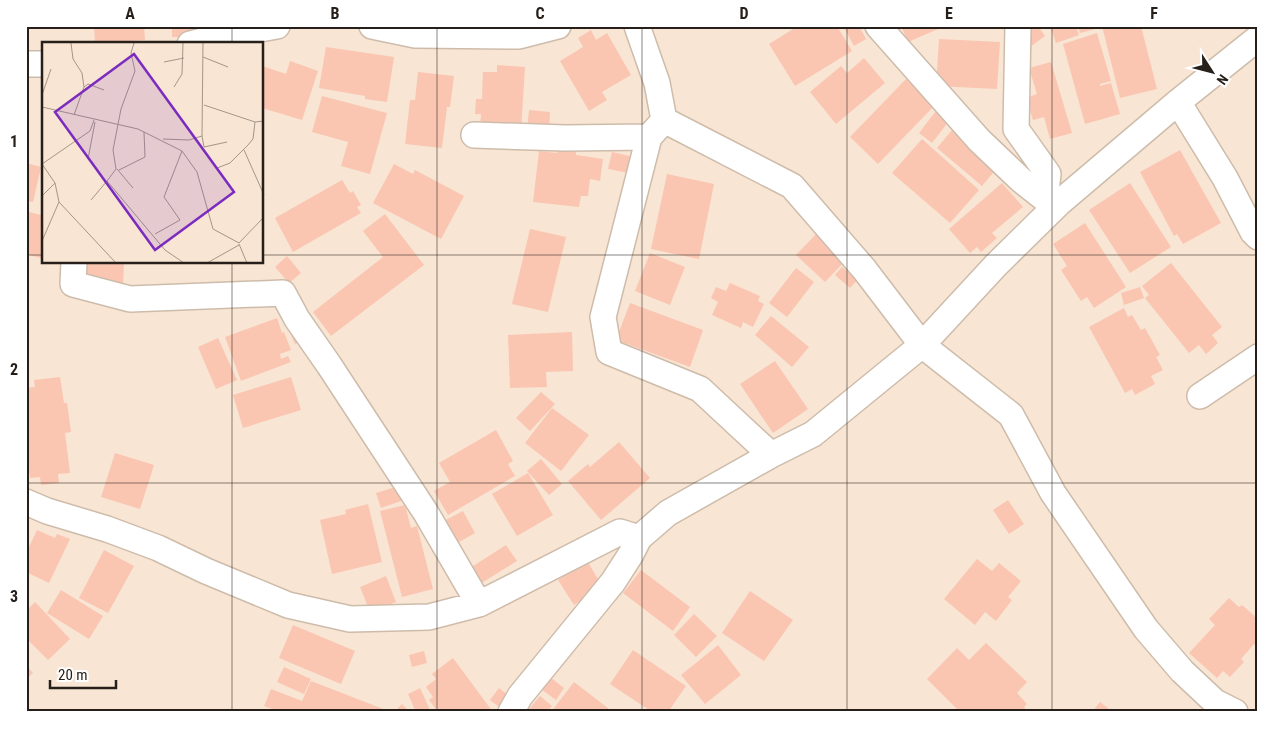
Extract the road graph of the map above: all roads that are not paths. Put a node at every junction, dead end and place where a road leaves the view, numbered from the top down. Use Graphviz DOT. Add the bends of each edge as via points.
graph roads {
  1 [pos="277,26"];
  2 [pos="372,26"];
  3 [pos="558,26"];
  4 [pos="637,26"];
  5 [pos="878,26"];
  6 [pos="1018,26"];
  7 [pos="1258,38"];
  8 [pos="199,42"];
  9 [pos="26,64"];
  10 [pos="42,64"];
  11 [pos="1178,102"];
  12 [pos="657,128"];
  13 [pos="474,135"];
  14 [pos="1052,201"];
  15 [pos="1258,237"];
  16 [pos="74,264"];
  17 [pos="922,345"];
  18 [pos="1258,357"];
  19 [pos="1200,396"];
  20 [pos="771,455"];
  21 [pos="26,502"];
  22 [pos="639,538"];
  23 [pos="480,604"];
  24 [pos="511,712"];
  25 [pos="1235,712"];
  1 -- 8 [label="street"];
  2 -- 3 [label="street" via="415,35 491,36 519,36"];
  4 -- 12 [label="street" via="657,83"];
  5 -- 14 [label="street" via="978,140 1021,180"];
  6 -- 14 [label="street" via="1016,129 1048,174"];
  7 -- 11 [label="street"];
  9 -- 10 [label="street"];
  11 -- 14 [label="street"];
  11 -- 15 [label="street"];
  12 -- 13 [label="street" via="565,138"];
  12 -- 17 [label="street" via="792,186 864,269"];
  12 -- 20 [label="street" via="603,318 609,352 700,389"];
  14 -- 17 [label="street"];
  16 -- 23 [label="street" via="73,284 130,299 283,293 426,513"];
  17 -- 20 [label="street" via="813,434"];
  17 -- 25 [label="street" via="1010,415 1053,492 1146,629 1182,671 1215,702"];
  18 -- 19 [label="street"];
  20 -- 22 [label="street" via="668,513"];
  21 -- 23 [label="street" via="158,548 288,605 350,619 429,617"];
  22 -- 23 [label="street" via="620,532"];
  22 -- 24 [label="street" via="613,582 520,696"];
}
